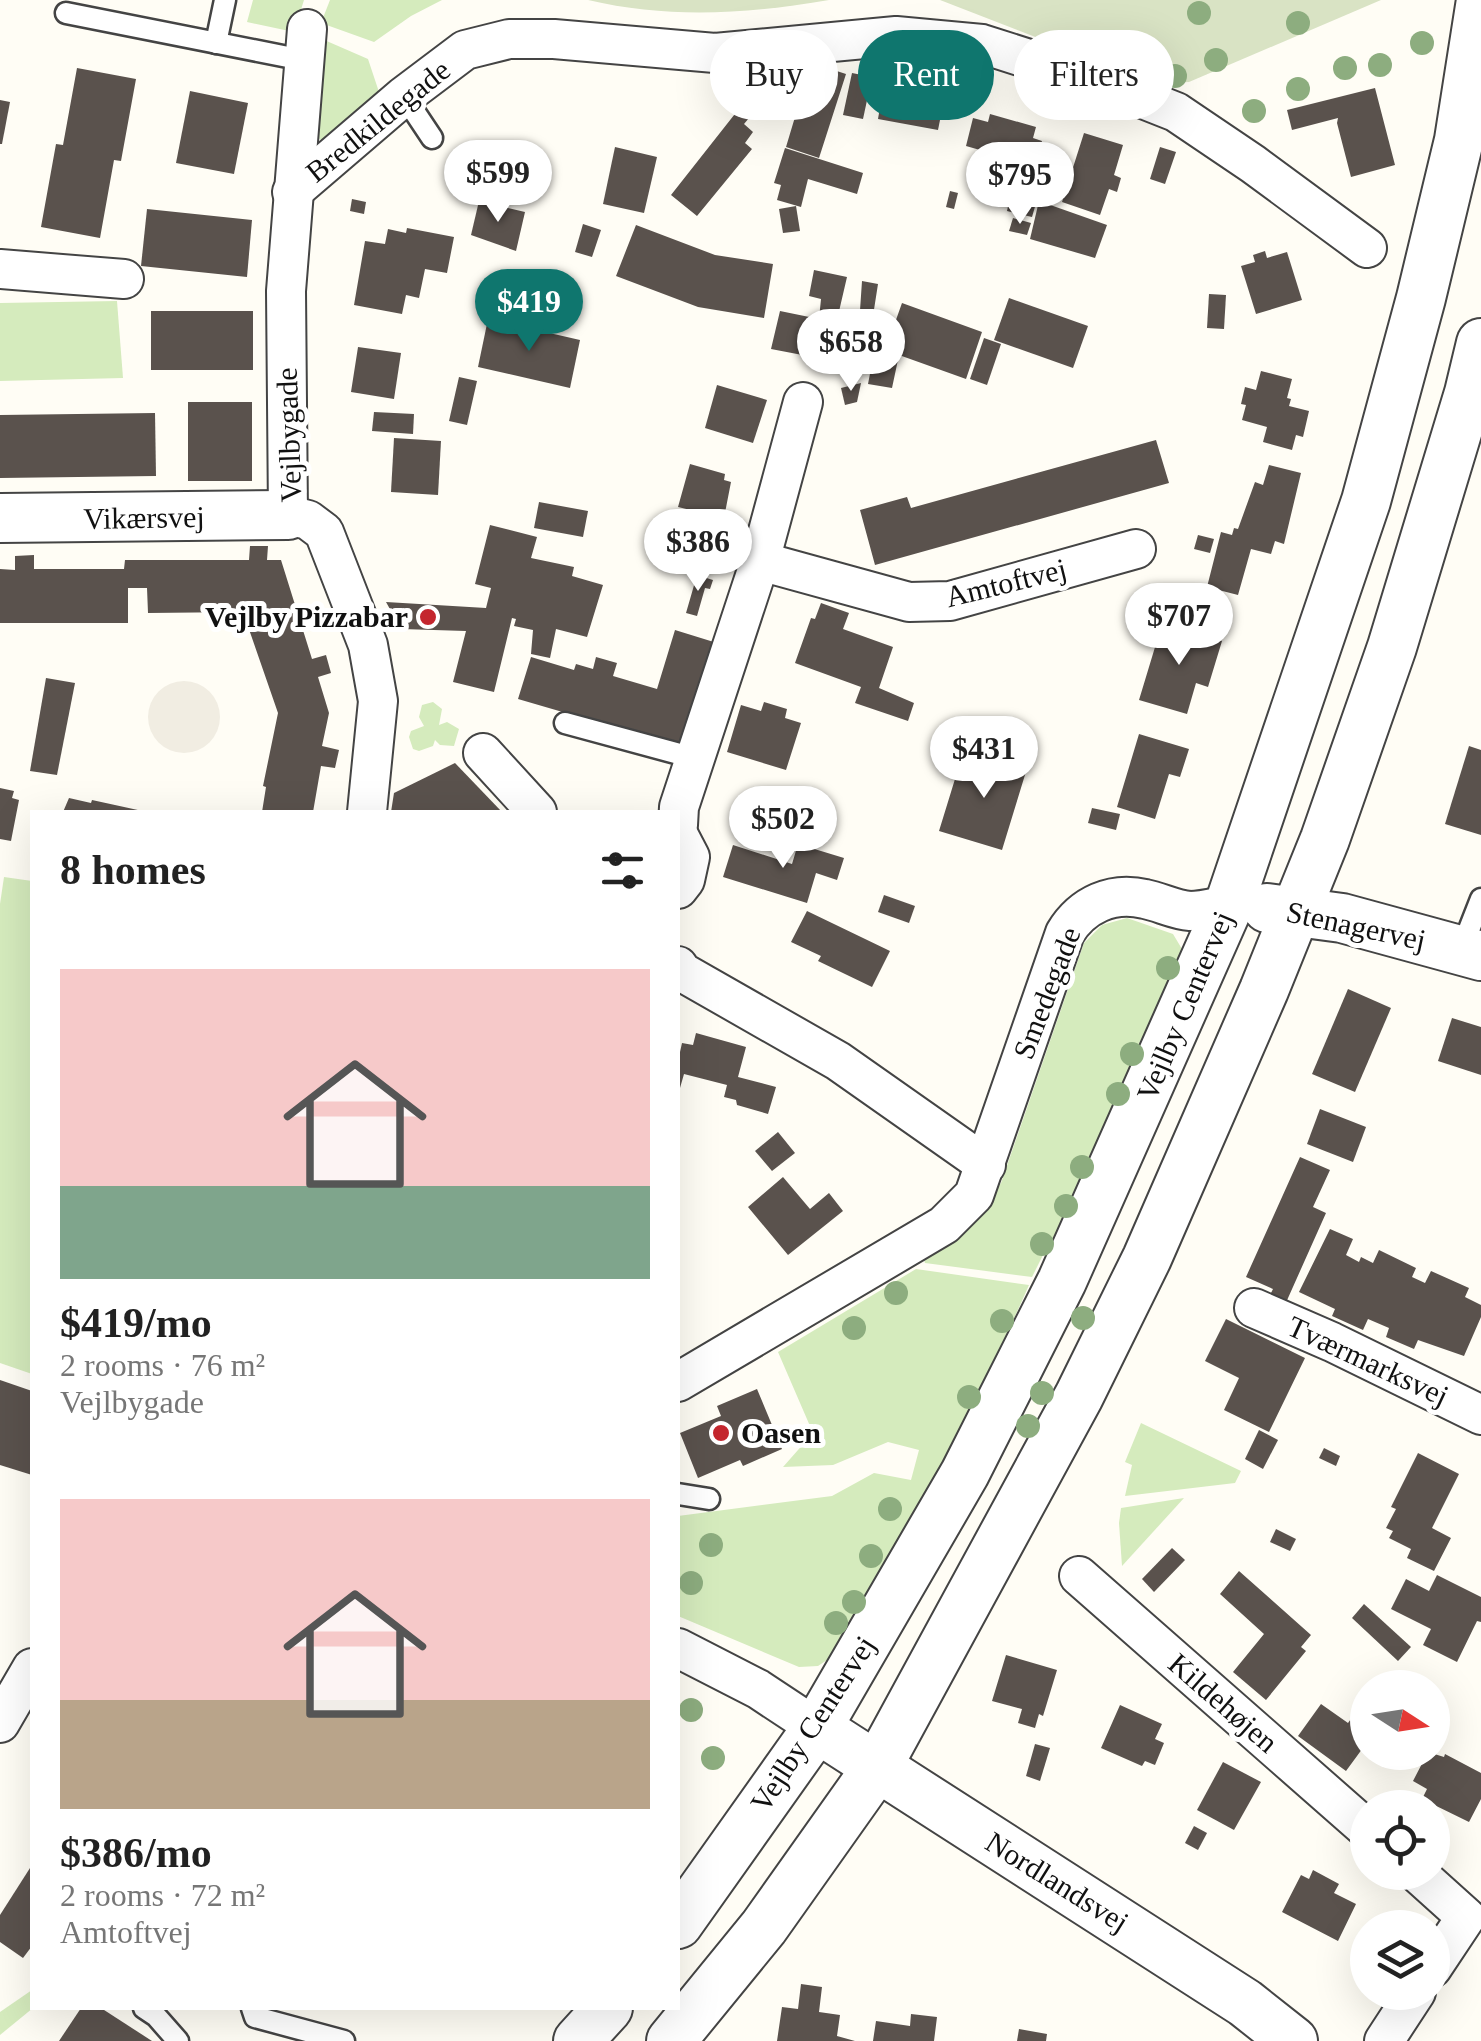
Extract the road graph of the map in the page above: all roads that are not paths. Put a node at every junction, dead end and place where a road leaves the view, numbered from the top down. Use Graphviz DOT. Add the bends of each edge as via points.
graph roads {
  1 [pos="224,0"];
  2 [pos="1481,0"];
  3 [pos="66,13"];
  4 [pos="216,43"];
  5 [pos="305,45"];
  6 [pos="404,96"];
  7 [pos="432,138"];
  8 [pos="292,192"];
  9 [pos="1367,248"];
  10 [pos="0,269"];
  11 [pos="124,279"];
  12 [pos="1481,343"];
  13 [pos="803,402"];
  14 [pos="288,515"];
  15 [pos="0,518"];
  16 [pos="1136,548"];
  17 [pos="760,561"];
  18 [pos="565,723"];
  19 [pos="483,753"];
  20 [pos="694,758"];
  21 [pos="368,810"];
  22 [pos="535,810"];
  23 [pos="679,810"];
  24 [pos="680,838"];
  25 [pos="680,886"];
  26 [pos="1481,899"];
  27 [pos="1229,905"];
  28 [pos="1298,910"];
  29 [pos="1471,953"];
  30 [pos="680,973"];
  31 [pos="986,1165"];
  32 [pos="1254,1308"];
  33 [pos="680,1381"];
  34 [pos="1481,1415"];
  35 [pos="680,1494"];
  36 [pos="709,1499"];
  37 [pos="1079,1576"];
  38 [pos="680,1649"];
  39 [pos="30,1671"];
  40 [pos="0,1722"];
  41 [pos="817,1728"];
  42 [pos="876,1768"];
  43 [pos="1350,1814"];
  44 [pos="1439,1890"];
  45 [pos="1474,1918"];
  46 [pos="680,1921"];
  47 [pos="1450,1947"];
  48 [pos="147,2010"];
  49 [pos="253,2010"];
  50 [pos="606,2010"];
  51 [pos="1404,2010"];
  52 [pos="178,2041"];
  53 [pos="344,2041"];
  54 [pos="578,2041"];
  55 [pos="671,2041"];
  56 [pos="1293,2041"];
  57 [pos="1384,2041"];
  1 -- 4 [label="lane"];
  2 -- 27 [label="street, Vejlby Centervej" via="1460,140 1366,501"];
  3 -- 4 [label="lane"];
  4 -- 5 [label="lane"];
  5 -- 8 [label="street, Vejlbygade"];
  6 -- 7 [label="lane"];
  6 -- 8 [label="street, Bredkildegade"];
  6 -- 9 [label="street, Bredkildegade" via="466,50 509,38 715,54 896,36 982,44 1176,112"];
  8 -- 14 [label="street, Vejlbygade"];
  10 -- 11 [label="street"];
  12 -- 28 [label="street" via="1392,647"];
  13 -- 17 [label="street"];
  14 -- 15 [label="street, Vikærsvej"];
  14 -- 21 [label="street, Vejlbygade" via="324,532 368,645 378,702"];
  16 -- 17 [label="street, Amtoftvej" via="950,601 910,602"];
  17 -- 20 [label="street"];
  18 -- 20 [label="lane"];
  19 -- 22 [label="street"];
  20 -- 23 [label="street"];
  24 -- 25 [label="street" via="690,858"];
  26 -- 29 [label="lane"];
  27 -- 28 [label="street, Stenagervej"];
  27 -- 31 [label="street, Smedegade" via="1191,911 1120,896 1075,916"];
  27 -- 41 [label="street, Vejlby Centervej" via="1053,1298 964,1473"];
  28 -- 29 [label="street, Stenagervej"];
  28 -- 42 [label="street" via="1147,1258"];
  30 -- 31 [label="street" via="838,1062"];
  31 -- 33 [label="street, Smedegade" via="974,1195 944,1226"];
  32 -- 34 [label="street, Tværmarksvej"];
  35 -- 36 [label="lane"];
  37 -- 43 [label="street, Kildehøjen"];
  38 -- 41 [label="street"];
  39 -- 40 [label="street"];
  41 -- 42 [label="street, Nordlandsvej"];
  41 -- 46 [label="street, Vejlby Centervej"];
  42 -- 55 [label="street" via="764,1927"];
  42 -- 56 [label="street, Nordlandsvej" via="1245,2002"];
  44 -- 45 [label="street"];
  45 -- 47 [label="street"];
  48 -- 52 [label="lane"];
  49 -- 53 [label="lane" via="255,2017"];
  50 -- 54 [label="street"];
  51 -- 57 [label="street"];
}
